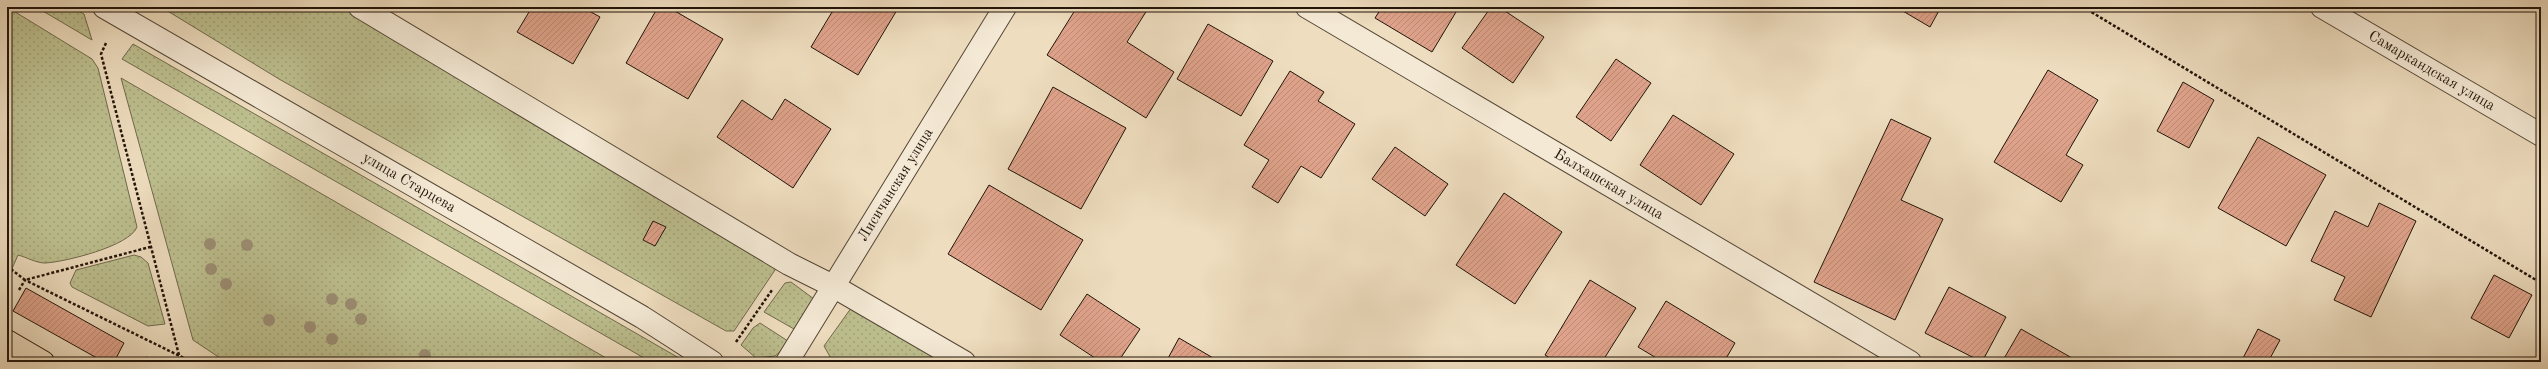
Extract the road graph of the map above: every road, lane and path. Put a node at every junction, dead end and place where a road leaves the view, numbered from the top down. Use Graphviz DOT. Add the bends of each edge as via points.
graph roads {
  1 [pos="360,7"];
  2 [pos="1004,7"];
  3 [pos="1307,7"];
  4 [pos="2083,7"];
  5 [pos="2322,7"];
  6 [pos="110,11"];
  7 [pos="2541,135"];
  8 [pos="150,246"];
  9 [pos="789,264"];
  10 [pos="7,266"];
  11 [pos="25,280"];
  12 [pos="2541,283"];
  13 [pos="833,286"];
  14 [pos="19,290"];
  15 [pos="7,341"];
  16 [pos="735,344"];
  17 [pos="179,355"];
  18 [pos="43,362"];
  19 [pos="192,362"];
  20 [pos="712,362"];
  21 [pos="787,362"];
  22 [pos="964,362"];
  23 [pos="1910,362"];
  1 -- 9 [label="street"];
  2 -- 13 [label="street, Лисичанская улица"];
  3 -- 23 [label="street, Балхашская улица"];
  4 -- 12 [label="path"];
  5 -- 7 [label="street, Самаркандская улица"];
  6 -- 8 [label="path" via="101,54"];
  6 -- 20 [label="street, улица Старцева" via="642,317"];
  8 -- 11 [label="path"];
  8 -- 17 [label="path"];
  9 -- 13 [label="street"];
  9 -- 16 [label="path"];
  10 -- 11 [label="path"];
  11 -- 14 [label="path"];
  11 -- 17 [label="path"];
  13 -- 21 [label="street, Лисичанская улица"];
  13 -- 22 [label="street"];
  15 -- 18 [label="main road"];
  17 -- 19 [label="path"];
}
